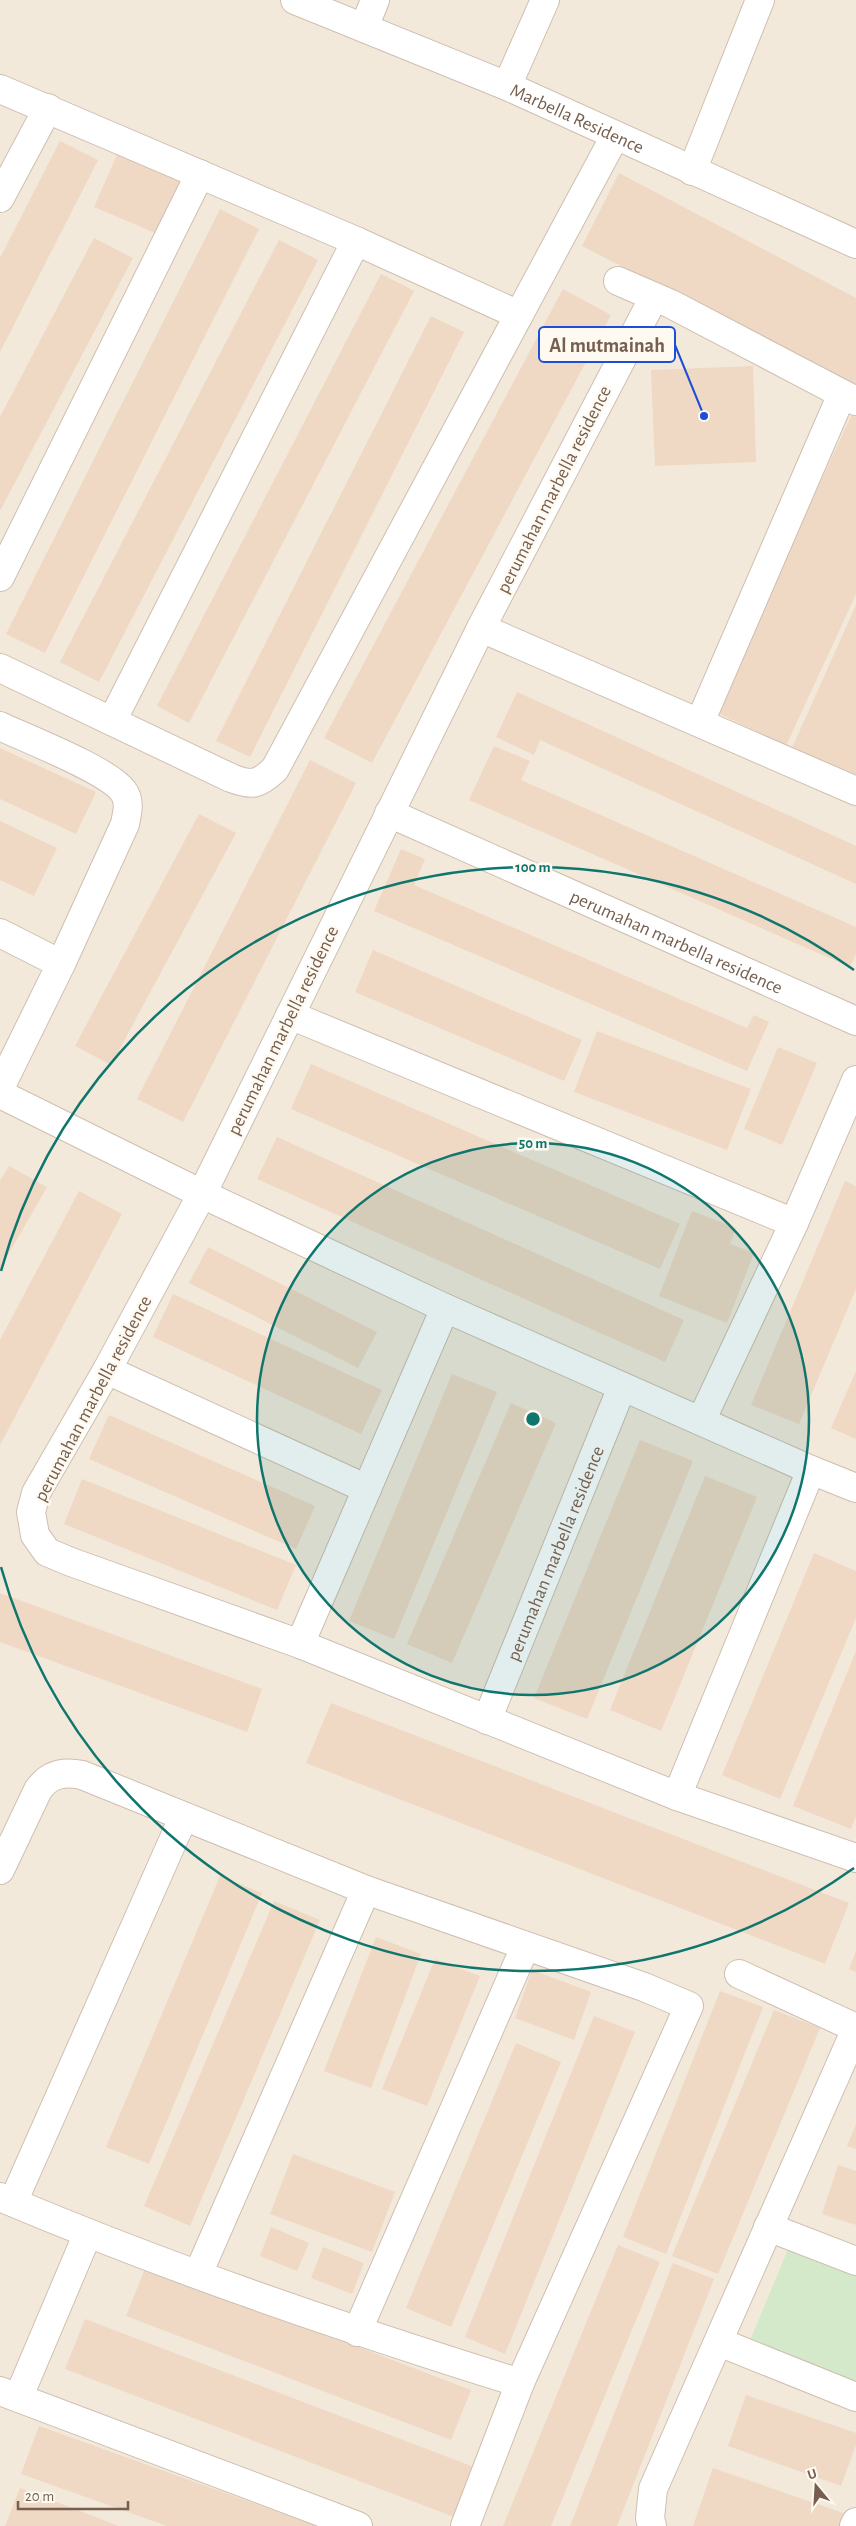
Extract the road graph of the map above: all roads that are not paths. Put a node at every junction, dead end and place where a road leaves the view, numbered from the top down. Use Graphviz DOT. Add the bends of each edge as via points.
graph roads {
  1 [pos="295,0"];
  2 [pos="375,0"];
  3 [pos="545,0"];
  4 [pos="760,0"];
  5 [pos="364,28"];
  6 [pos="507,86"];
  7 [pos="0,89"];
  8 [pos="48,108"];
  9 [pos="615,136"];
  10 [pos="692,170"];
  11 [pos="200,174"];
  12 [pos="0,198"];
  13 [pos="356,241"];
  14 [pos="856,244"];
  15 [pos="618,281"];
  16 [pos="654,297"];
  17 [pos="519,315"];
  18 [pos="849,397"];
  19 [pos="0,577"];
  20 [pos="481,628"];
  21 [pos="0,668"];
  22 [pos="112,721"];
  23 [pos="700,722"];
  24 [pos="0,726"];
  25 [pos="856,791"];
  26 [pos="389,813"];
  27 [pos="0,933"];
  28 [pos="61,964"];
  29 [pos="290,1015"];
  30 [pos="856,1021"];
  31 [pos="856,1080"];
  32 [pos="0,1088"];
  33 [pos="0,1094"];
  34 [pos="846,1131"];
  35 [pos="202,1194"];
  36 [pos="794,1224"];
  37 [pos="445,1308"];
  38 [pos="107,1370"];
  39 [pos="622,1387"];
  40 [pos="701,1421"];
  41 [pos="811,1470"];
  42 [pos="856,1488"];
  43 [pos="367,1489"];
  44 [pos="300,1644"];
  45 [pos="487,1720"];
  46 [pos="677,1796"];
  47 [pos="183,1818"];
  48 [pos="856,1858"];
  49 [pos="0,1870"];
  50 [pos="366,1890"];
  51 [pos="525,1947"];
  52 [pos="739,1974"];
  53 [pos="856,2029"];
  54 [pos="7,2199"];
  55 [pos="768,2227"];
  56 [pos="88,2233"];
  57 [pos="856,2261"];
  58 [pos="198,2274"];
  59 [pos="358,2332"];
  60 [pos="719,2342"];
  61 [pos="520,2383"];
  62 [pos="9,2394"];
  63 [pos="856,2397"];
  64 [pos="856,2522"];
  65 [pos="358,2526"];
  66 [pos="465,2526"];
  67 [pos="652,2526"];
  68 [pos="854,2526"];
  1 -- 5 [label="street, Marbella Residence"];
  2 -- 5 [label="street"];
  3 -- 6 [label="street"];
  4 -- 10 [label="street"];
  5 -- 6 [label="street, Marbella Residence"];
  6 -- 9 [label="street, Marbella Residence"];
  7 -- 8 [label="street"];
  8 -- 11 [label="street"];
  8 -- 12 [label="street"];
  9 -- 10 [label="street, Marbella Residence"];
  9 -- 17 [label="street"];
  10 -- 14 [label="street, Marbella Residence"];
  11 -- 13 [label="street"];
  11 -- 19 [label="street"];
  13 -- 17 [label="street"];
  13 -- 22 [label="street"];
  15 -- 16 [label="street"];
  16 -- 18 [label="street"];
  16 -- 20 [label="street, perumahan marbella residence"];
  17 -- 22 [label="street" via="275,769 263,780 249,784"];
  18 -- 23 [label="street"];
  20 -- 23 [label="street"];
  20 -- 26 [label="street, perumahan marbella residence"];
  21 -- 22 [label="street"];
  23 -- 25 [label="street"];
  24 -- 28 [label="street" via="110,777 124,792 128,806 125,824"];
  26 -- 29 [label="street, perumahan marbella residence"];
  26 -- 30 [label="street, perumahan marbella residence"];
  27 -- 28 [label="street"];
  28 -- 32 [label="street"];
  29 -- 35 [label="street, perumahan marbella residence"];
  29 -- 36 [label="street"];
  31 -- 34 [label="street"];
  33 -- 35 [label="street"];
  34 -- 36 [label="street"];
  35 -- 37 [label="street"];
  35 -- 38 [label="street, perumahan marbella residence"];
  36 -- 40 [label="street"];
  37 -- 39 [label="street"];
  37 -- 43 [label="street"];
  38 -- 43 [label="street"];
  38 -- 44 [label="street, perumahan marbella residence" via="36,1493 31,1512 35,1535 47,1552"];
  39 -- 40 [label="street"];
  39 -- 45 [label="street, perumahan marbella residence"];
  40 -- 41 [label="street"];
  41 -- 42 [label="street"];
  41 -- 46 [label="street"];
  43 -- 44 [label="street"];
  44 -- 45 [label="street, perumahan marbella residence"];
  45 -- 46 [label="street, perumahan marbella residence"];
  46 -- 48 [label="street, perumahan marbella residence"];
  47 -- 49 [label="street" via="82,1775 68,1772 55,1775 38,1790"];
  47 -- 50 [label="street"];
  47 -- 54 [label="street"];
  50 -- 51 [label="street"];
  50 -- 58 [label="street"];
  51 -- 59 [label="street"];
  51 -- 61 [label="street" via="644,1987 689,2006"];
  52 -- 53 [label="street"];
  53 -- 55 [label="street"];
  54 -- 56 [label="street"];
  55 -- 57 [label="street"];
  55 -- 60 [label="street"];
  56 -- 58 [label="street"];
  56 -- 62 [label="street"];
  58 -- 59 [label="street"];
  59 -- 61 [label="street"];
  60 -- 63 [label="street"];
  60 -- 67 [label="street" via="653,2489"];
  61 -- 66 [label="street"];
  62 -- 65 [label="street"];
  64 -- 68 [label="street"];
}
